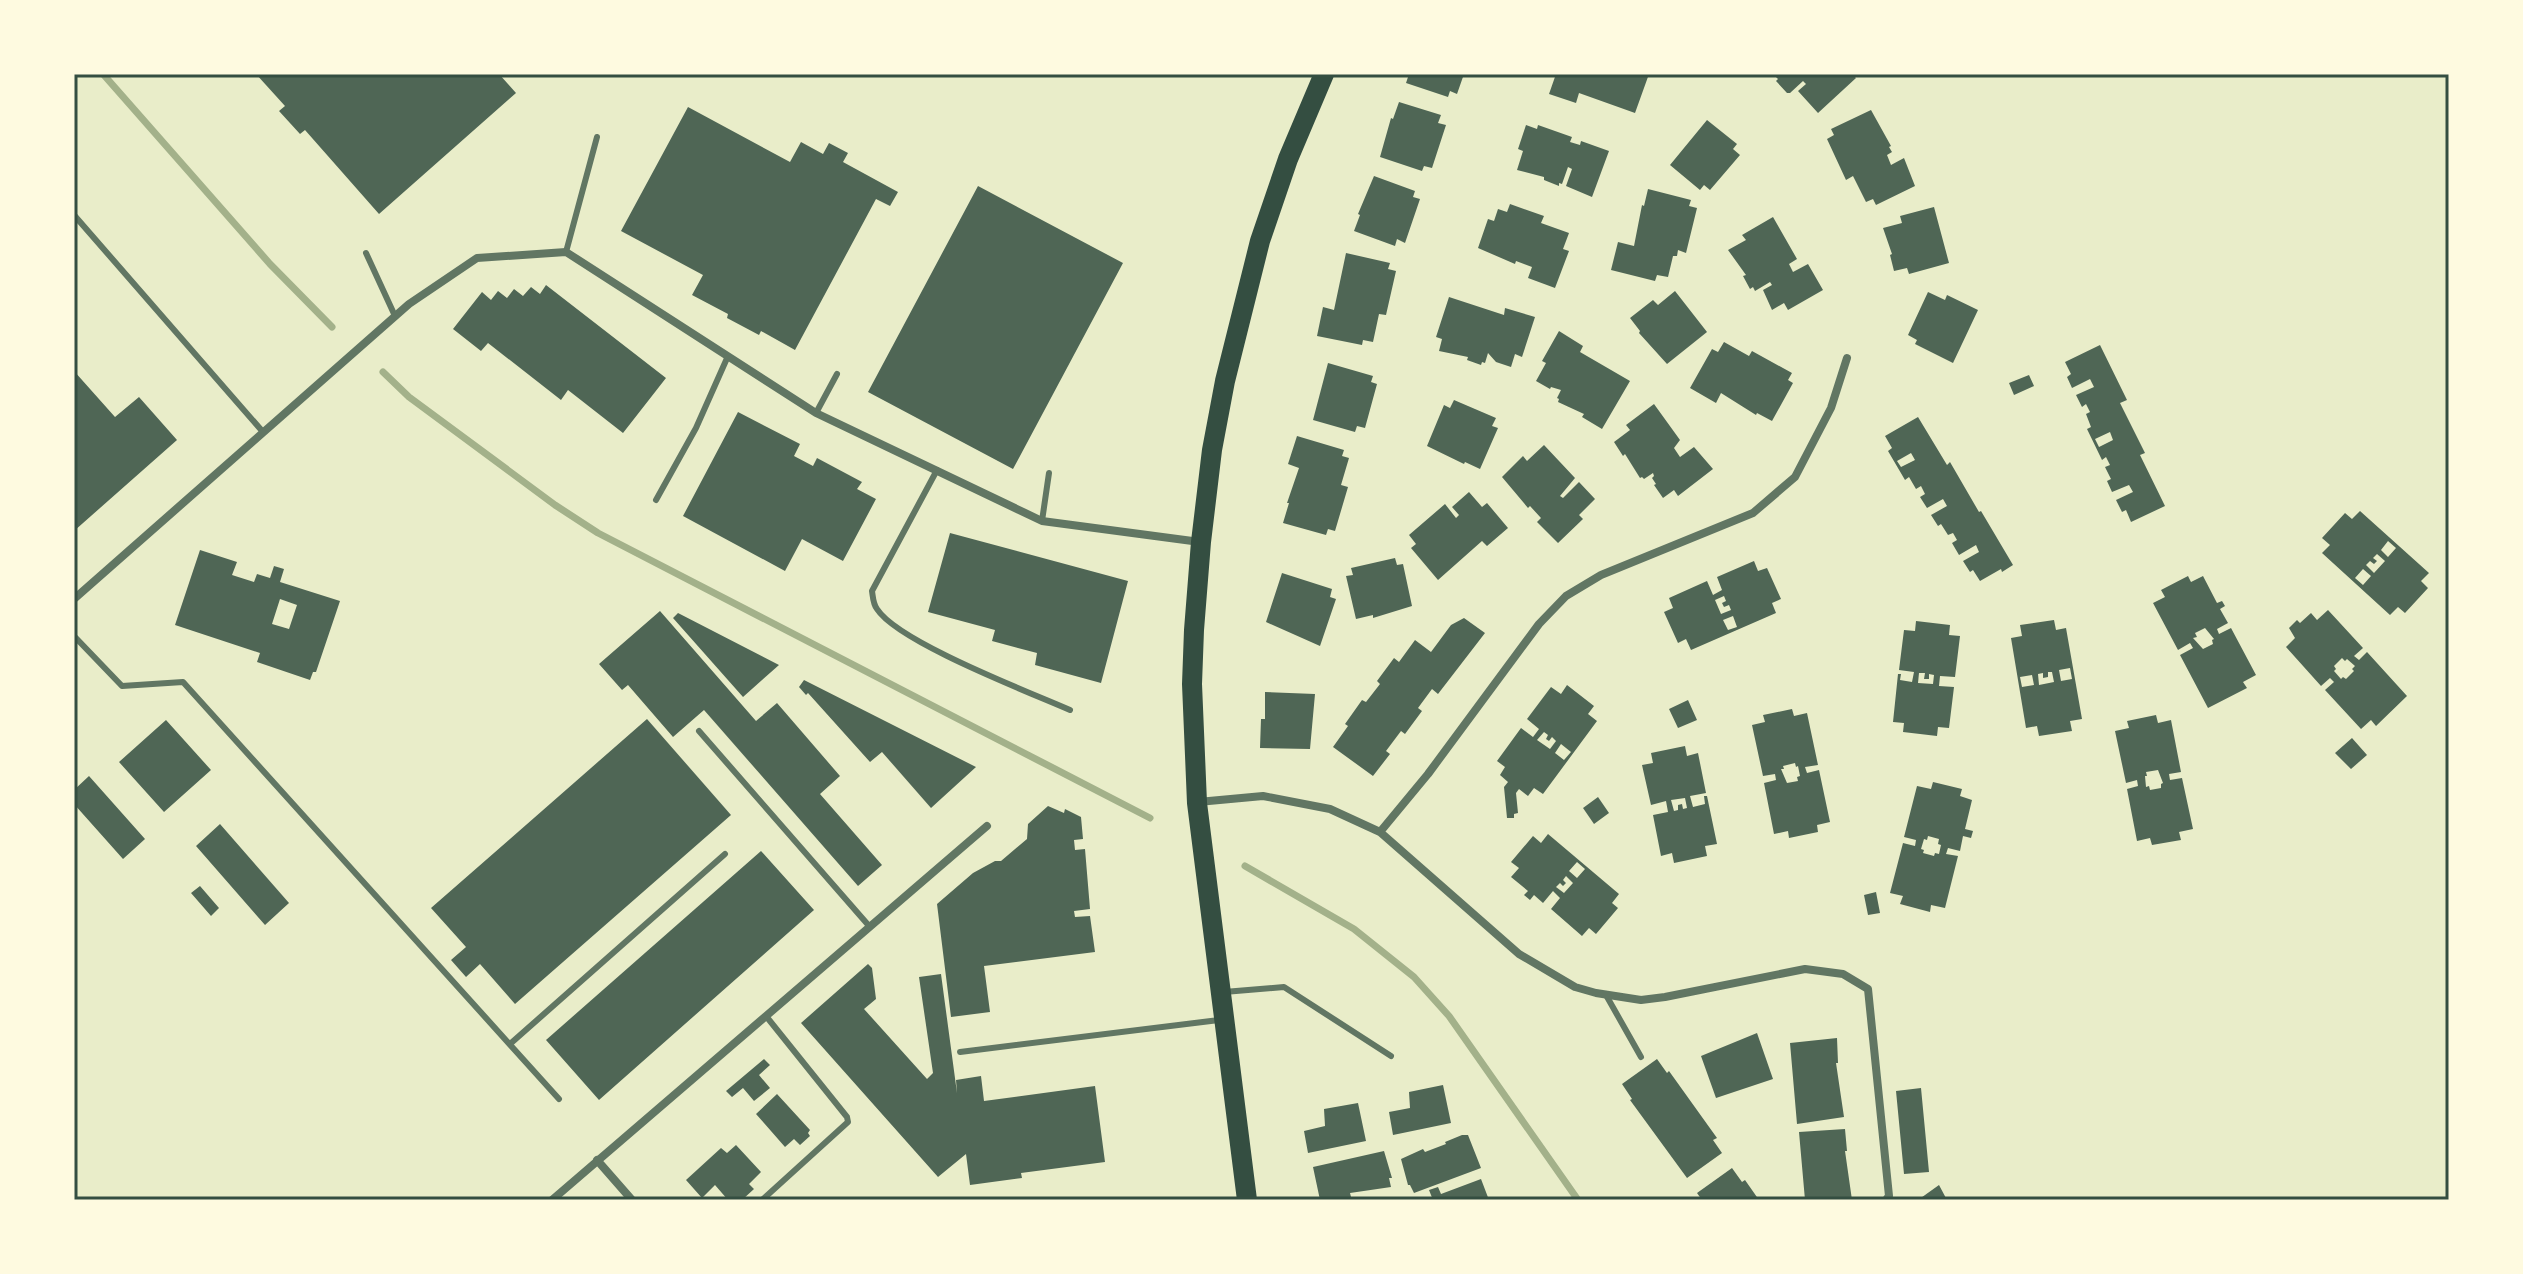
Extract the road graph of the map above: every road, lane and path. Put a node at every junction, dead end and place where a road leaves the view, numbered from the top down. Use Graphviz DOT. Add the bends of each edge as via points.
graph roads {
  1 [pos="1324,74"];
  2 [pos="597,137"];
  3 [pos="74,215"];
  4 [pos="566,252"];
  5 [pos="366,253"];
  6 [pos="395,316"];
  7 [pos="728,356"];
  8 [pos="1847,358"];
  9 [pos="837,374"];
  10 [pos="816,413"];
  11 [pos="263,432"];
  12 [pos="937,470"];
  13 [pos="1049,473"];
  14 [pos="656,500"];
  15 [pos="1042,521"];
  16 [pos="1201,542"];
  17 [pos="74,599"];
  18 [pos="74,636"];
  19 [pos="1070,710"];
  20 [pos="699,731"];
  21 [pos="1197,803"];
  22 [pos="987,826"];
  23 [pos="1380,832"];
  24 [pos="725,854"];
  25 [pos="870,927"];
  26 [pos="1220,992"];
  27 [pos="1606,995"];
  28 [pos="766,1016"];
  29 [pos="1224,1019"];
  30 [pos="510,1044"];
  31 [pos="960,1052"];
  32 [pos="1391,1056"];
  33 [pos="1641,1057"];
  34 [pos="559,1099"];
  35 [pos="597,1160"];
  36 [pos="552,1200"];
  37 [pos="632,1200"];
  38 [pos="762,1200"];
  39 [pos="1247,1200"];
  40 [pos="1886,1200"];
  1 -- 16 [label="main road" via="1260,241 1222,395"];
  2 -- 4 [label="lane"];
  3 -- 11 [label="lane"];
  4 -- 6 [label="street" via="477,258"];
  4 -- 7 [label="street"];
  5 -- 6 [label="lane"];
  6 -- 11 [label="street"];
  7 -- 10 [label="street"];
  7 -- 14 [label="lane"];
  8 -- 23 [label="street" via="1831,408 1795,477 1753,513 1601,575 1566,596"];
  9 -- 10 [label="lane"];
  10 -- 12 [label="street"];
  11 -- 17 [label="street"];
  12 -- 15 [label="street"];
  12 -- 19 [label="lane" via="872,591 875,607 919,642"];
  13 -- 15 [label="lane"];
  15 -- 16 [label="street"];
  16 -- 21 [label="main road" via="1192,684"];
  18 -- 30 [label="lane" via="122,686 183,682"];
  20 -- 25 [label="lane"];
  21 -- 23 [label="street" via="1263,796 1330,809"];
  21 -- 26 [label="main road"];
  22 -- 25 [label="street"];
  23 -- 27 [label="street" via="1519,954 1575,987"];
  24 -- 30 [label="lane"];
  25 -- 28 [label="street"];
  26 -- 29 [label="main road"];
  26 -- 32 [label="lane" via="1284,987"];
  27 -- 33 [label="lane"];
  27 -- 40 [label="street" via="1665,997 1805,969 1843,974 1868,989"];
  28 -- 35 [label="street"];
  28 -- 38 [label="lane" via="848,1122"];
  29 -- 31 [label="lane"];
  29 -- 39 [label="main road"];
  30 -- 34 [label="lane"];
  35 -- 36 [label="street"];
  35 -- 37 [label="street"];
}
